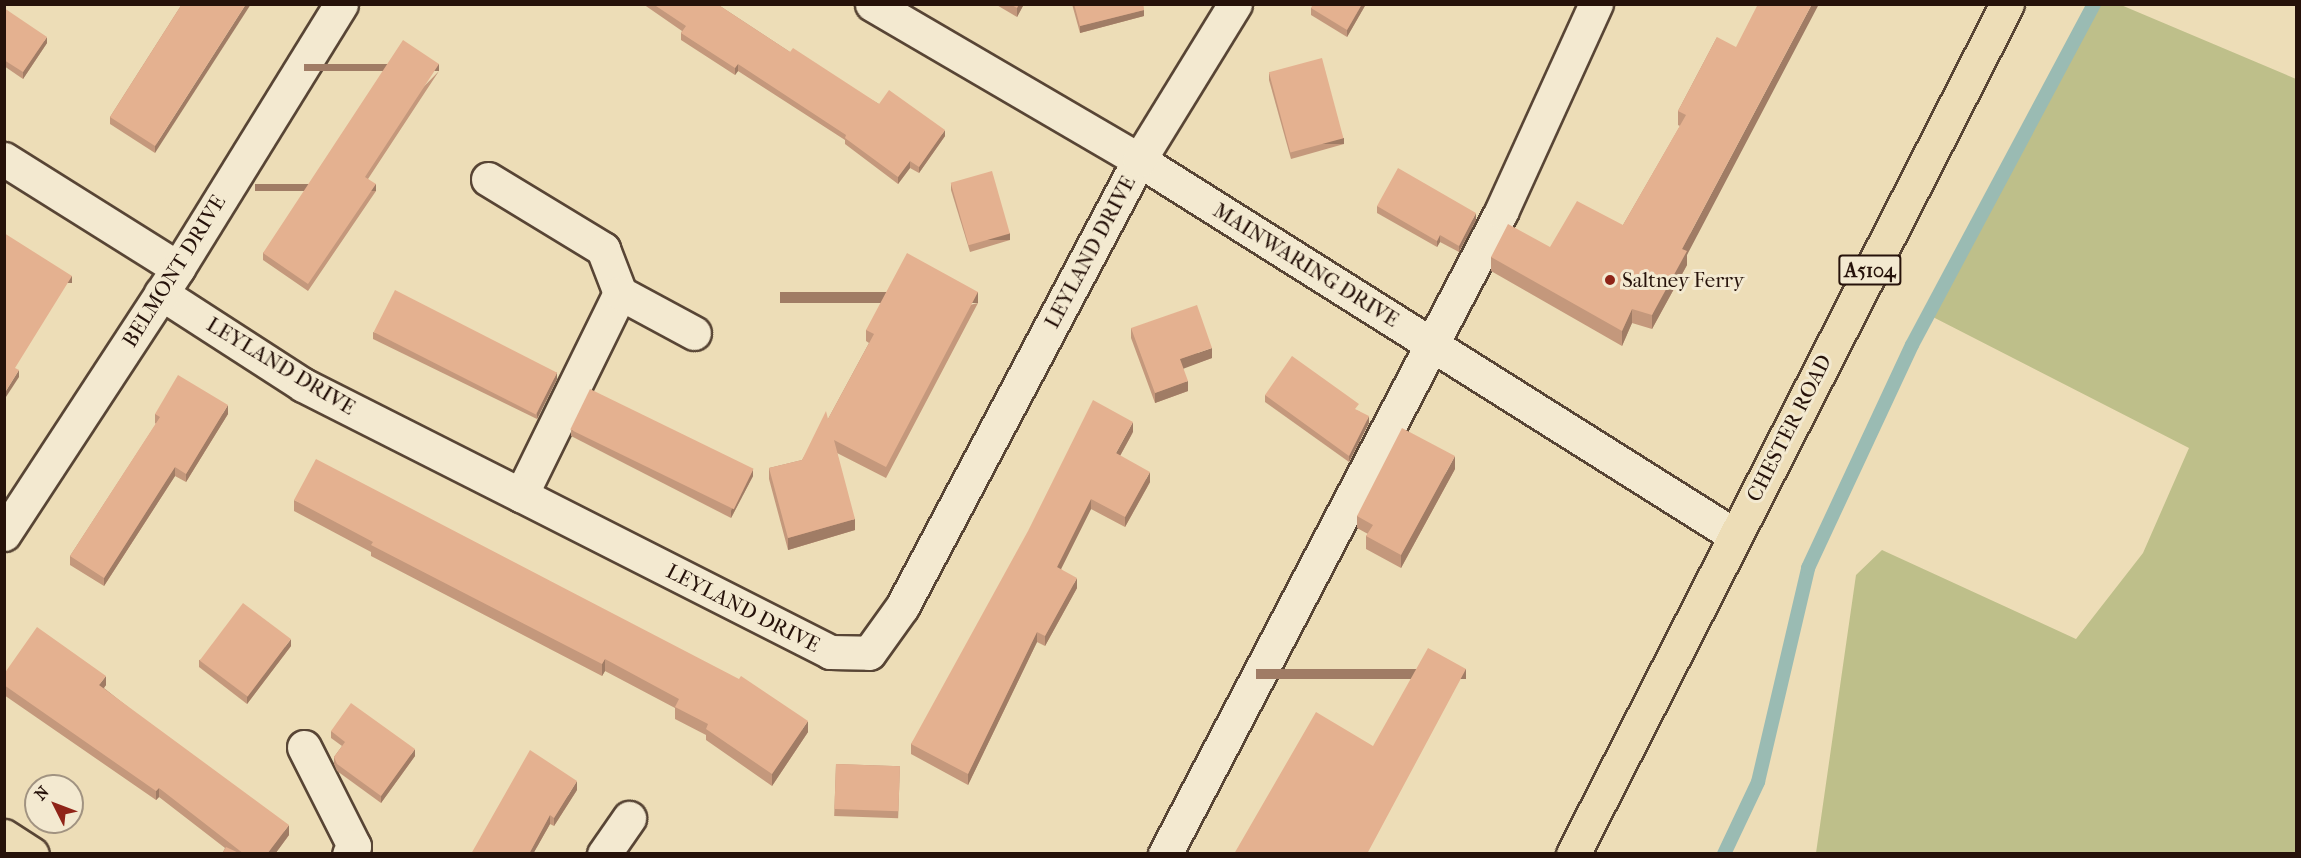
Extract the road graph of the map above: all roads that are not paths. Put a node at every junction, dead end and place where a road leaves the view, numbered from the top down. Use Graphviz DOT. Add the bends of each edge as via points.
graph roads {
  1 [pos="340,4"];
  2 [pos="872,4"];
  3 [pos="1235,4"];
  4 [pos="1596,4"];
  5 [pos="2007,4"];
  6 [pos="4,159"];
  7 [pos="1139,160"];
  8 [pos="488,179"];
  9 [pos="169,280"];
  10 [pos="620,294"];
  11 [pos="694,333"];
  12 [pos="1433,345"];
  13 [pos="521,495"];
  14 [pos="4,534"];
  15 [pos="1734,535"];
  16 [pos="304,747"];
  17 [pos="629,818"];
  18 [pos="4,836"];
  19 [pos="32,854"];
  20 [pos="349,854"];
  21 [pos="604,854"];
  22 [pos="1165,854"];
  23 [pos="1573,854"];
  1 -- 9 [label="street, BELMONT DRIVE"];
  2 -- 7 [label="street, MAINWARING DRIVE"];
  3 -- 7 [label="street"];
  4 -- 12 [label="street" via="1535,142"];
  5 -- 15 [label="main road, CHESTER ROAD / A5104"];
  6 -- 9 [label="street, LEYLAND DRIVE"];
  7 -- 12 [label="street, MAINWARING DRIVE"];
  7 -- 13 [label="street, LEYLAND DRIVE" via="902,607 869,653 830,652"];
  8 -- 10 [label="street" via="603,249"];
  9 -- 13 [label="street, LEYLAND DRIVE" via="303,385"];
  9 -- 14 [label="street, BELMONT DRIVE"];
  10 -- 11 [label="street"];
  10 -- 13 [label="street"];
  12 -- 15 [label="street, MAINWARING DRIVE"];
  12 -- 22 [label="street"];
  15 -- 23 [label="main road, CHESTER ROAD / A5104"];
  16 -- 20 [label="street" via="354,846"];
  17 -- 21 [label="street"];
  18 -- 19 [label="main road"];
}
